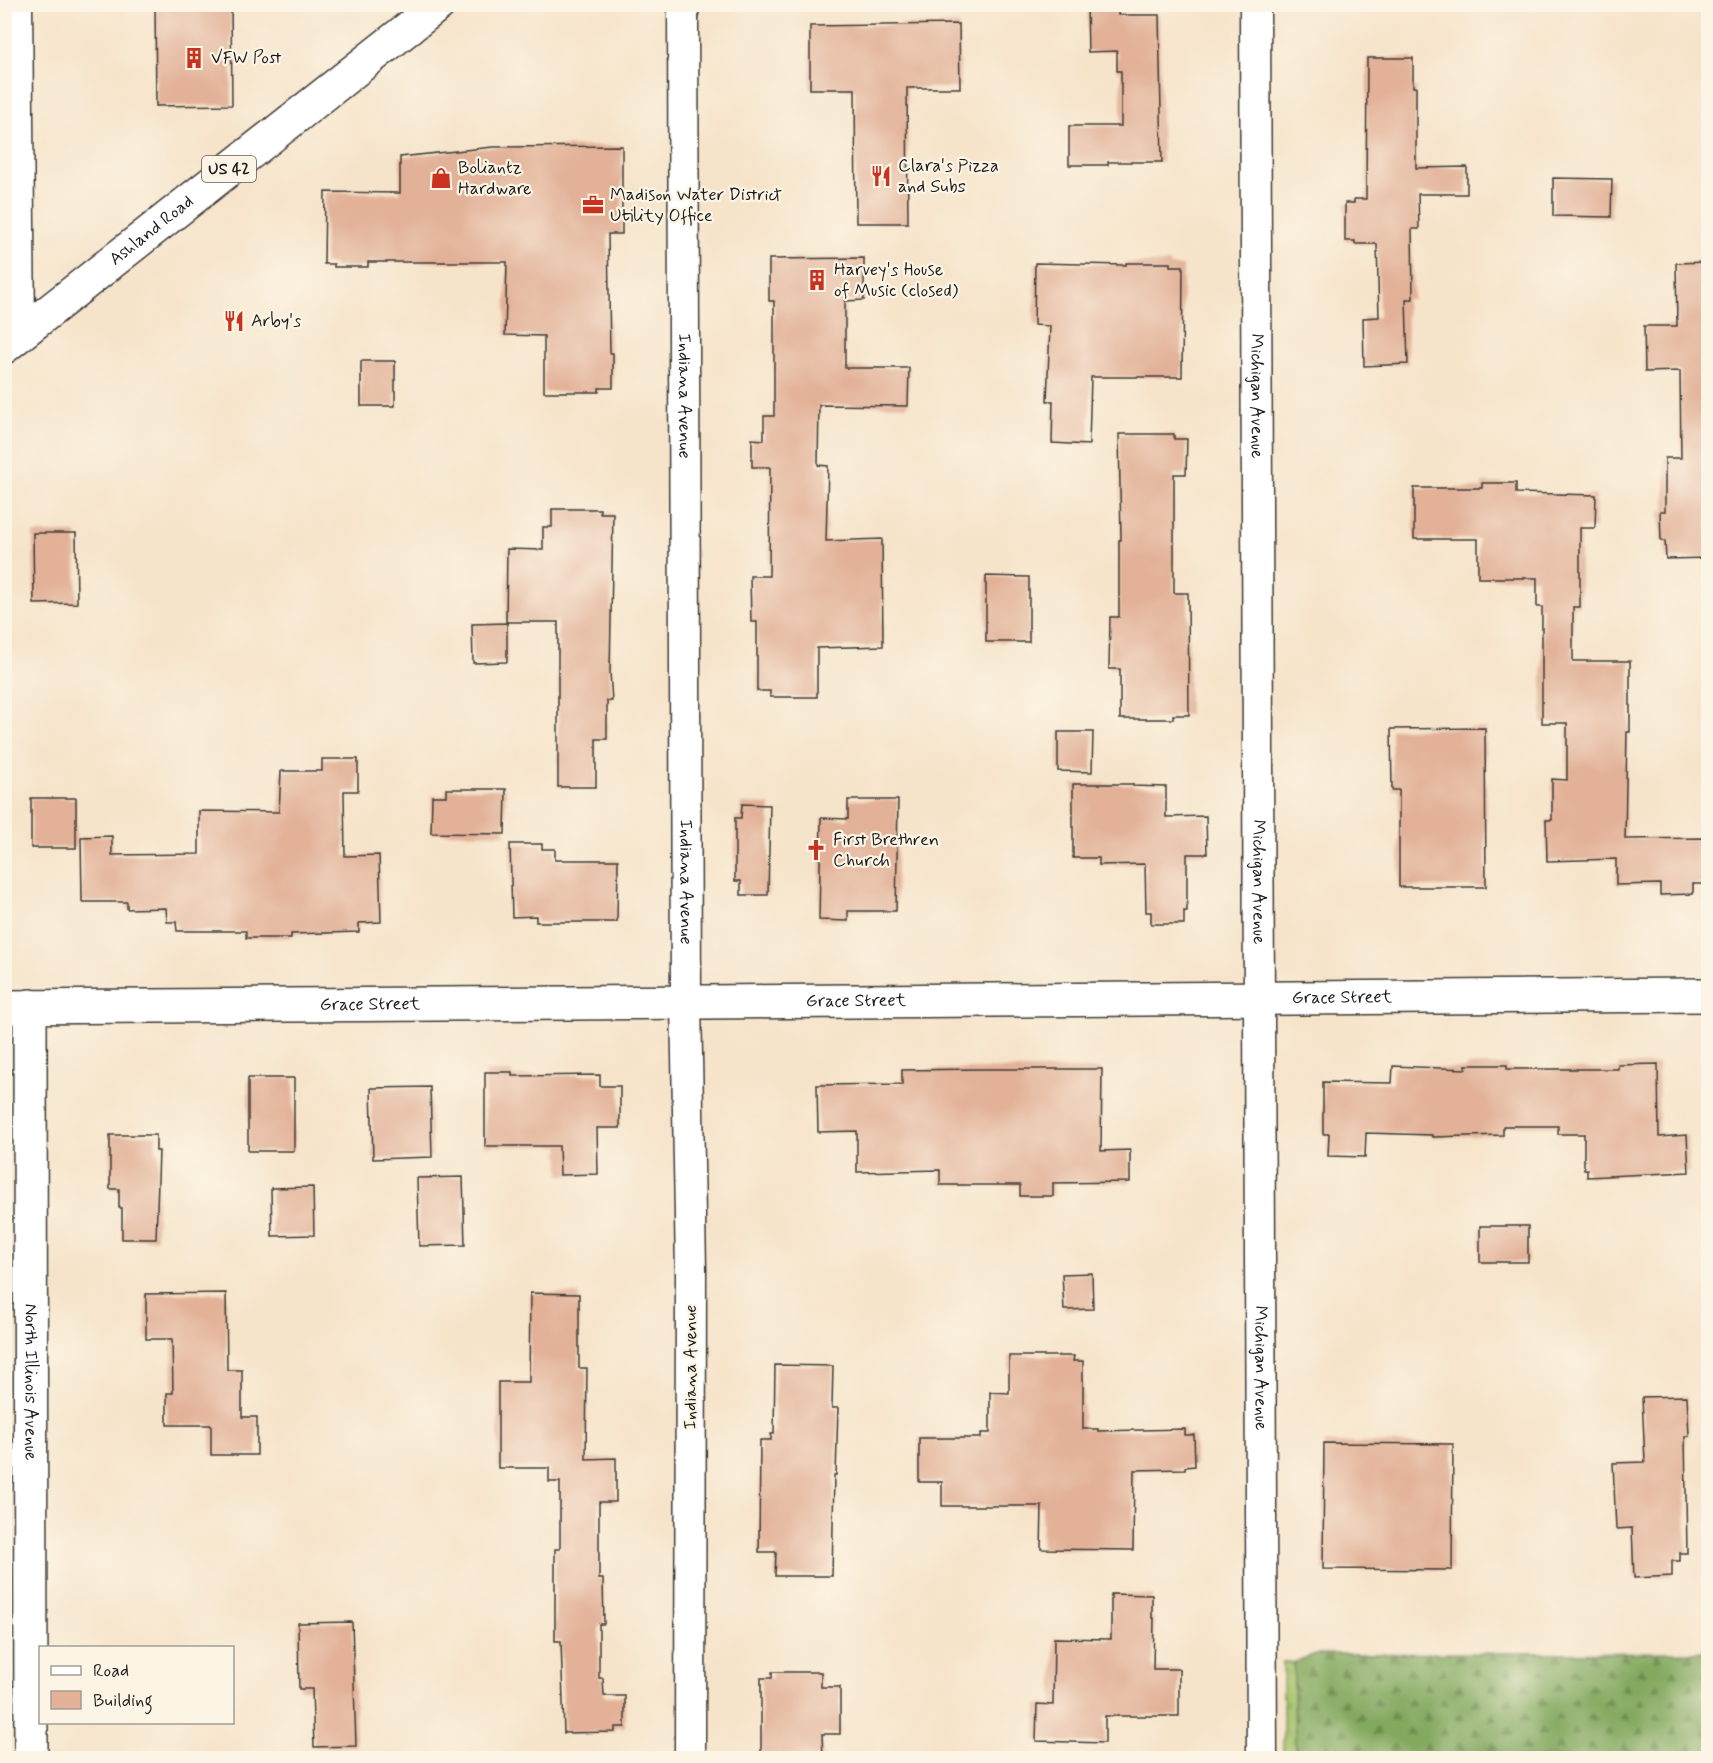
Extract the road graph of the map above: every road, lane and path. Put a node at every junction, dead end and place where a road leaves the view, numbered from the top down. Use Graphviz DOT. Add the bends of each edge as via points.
graph roads {
  1 [pos="17,4"];
  2 [pos="439,4"];
  3 [pos="683,4"];
  4 [pos="1255,4"];
  5 [pos="12,340"];
  6 [pos="1708,995"];
  7 [pos="1260,998"];
  8 [pos="686,1002"];
  9 [pos="17,1006"];
  10 [pos="31,1758"];
  11 [pos="690,1758"];
  12 [pos="1262,1758"];
  1 -- 5 [label="street"];
  2 -- 5 [label="street, Ashland Road / US 42"];
  3 -- 8 [label="street, Indiana Avenue"];
  4 -- 7 [label="street, Michigan Avenue"];
  6 -- 7 [label="street, Grace Street"];
  7 -- 8 [label="street, Grace Street"];
  7 -- 12 [label="street, Michigan Avenue"];
  8 -- 9 [label="street, Grace Street"];
  8 -- 11 [label="street, Indiana Avenue" via="691,1270"];
  9 -- 10 [label="street, North Illinois Avenue"];
}
